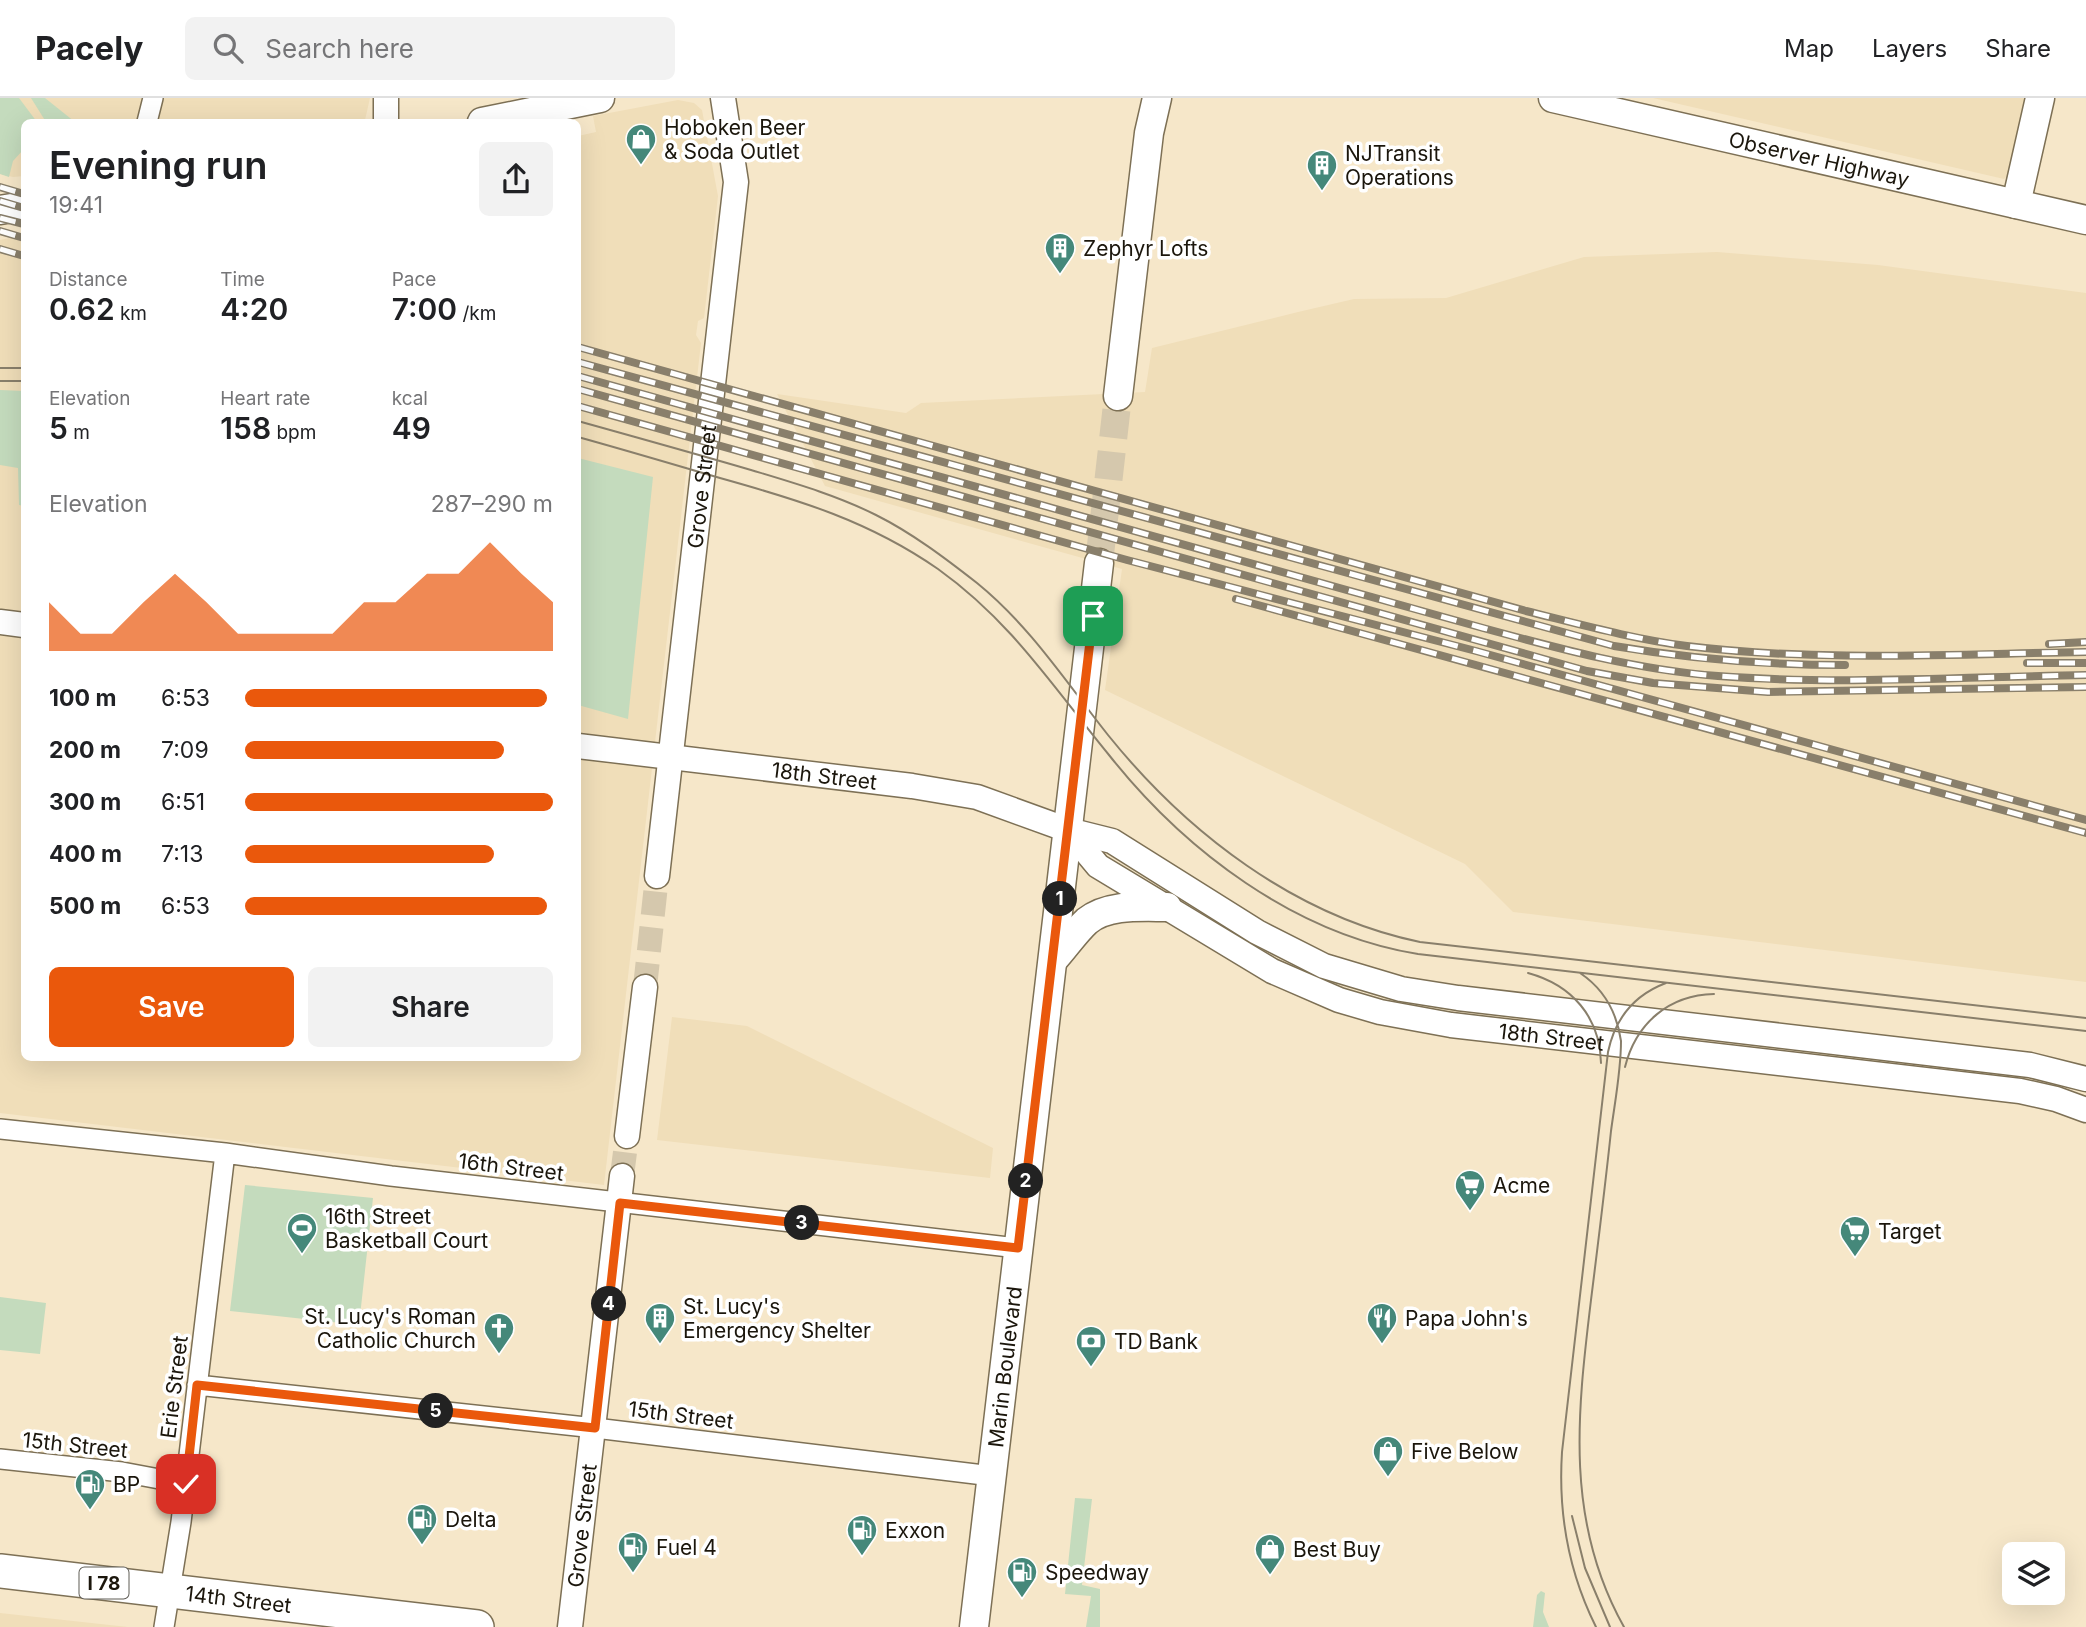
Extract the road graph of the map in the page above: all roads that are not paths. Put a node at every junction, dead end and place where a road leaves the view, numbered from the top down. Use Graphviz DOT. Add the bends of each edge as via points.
graph roads {
  1 [pos="153,98"];
  2 [pos="386,98"];
  3 [pos="600,98"];
  4 [pos="723,98"];
  5 [pos="1157,98"];
  6 [pos="1553,98"];
  7 [pos="2040,98"];
  8 [pos="148,119"];
  9 [pos="386,119"];
  10 [pos="497,119"];
  11 [pos="2016,204"];
  12 [pos="21,206"];
  13 [pos="0,210"];
  14 [pos="2086,220"];
  15 [pos="1118,396"];
  16 [pos="1099,563"];
  17 [pos="0,622"];
  18 [pos="21,625"];
  19 [pos="581,746"];
  20 [pos="671,758"];
  21 [pos="1068,830"];
  22 [pos="657,877"];
  23 [pos="1167,908"];
  24 [pos="1054,959"];
  25 [pos="645,987"];
  26 [pos="1714,1028"];
  27 [pos="1712,1055"];
  28 [pos="2086,1079"];
  29 [pos="2086,1110"];
  30 [pos="0,1129"];
  31 [pos="627,1136"];
  32 [pos="225,1153"];
  33 [pos="622,1176"];
  34 [pos="620,1203"];
  35 [pos="1018,1248"];
  36 [pos="197,1385"];
  37 [pos="595,1428"];
  38 [pos="0,1460"];
  39 [pos="992,1476"];
  40 [pos="186,1484"];
  41 [pos="0,1571"];
  42 [pos="38,1576"];
  43 [pos="0,1586"];
  44 [pos="170,1590"];
  45 [pos="164,1627"];
  46 [pos="477,1627"];
  47 [pos="570,1627"];
  48 [pos="974,1627"];
  1 -- 8 [label="street"];
  2 -- 9 [label="street"];
  3 -- 10 [label="main road"];
  4 -- 20 [label="street, Grove Street" via="736,181"];
  5 -- 15 [label="main road" via="1149,132"];
  6 -- 11 [label="main road, Observer Highway"];
  7 -- 11 [label="main road"];
  11 -- 14 [label="main road, Observer Highway"];
  12 -- 13 [label="main road"];
  16 -- 21 [label="main road, Marin Boulevard"];
  17 -- 18 [label="street"];
  19 -- 20 [label="street, 18th Street"];
  20 -- 21 [label="street, 18th Street" via="956,792"];
  20 -- 22 [label="street, Grove Street"];
  21 -- 23 [label="street, 18th Street" via="1098,866"];
  21 -- 24 [label="main road, Marin Boulevard"];
  21 -- 26 [label="street, 18th Street" via="1112,841 1280,945 1349,975 1458,999"];
  23 -- 24 [label="main road" via="1123,908 1095,916"];
  23 -- 27 [label="street, 18th Street" via="1295,982 1380,1012 1424,1022"];
  24 -- 35 [label="main road, Marin Boulevard"];
  25 -- 31 [label="street"];
  26 -- 27 [label="street"];
  26 -- 28 [label="street, 18th Street" via="2031,1065"];
  27 -- 29 [label="street, 18th Street" via="2020,1091"];
  30 -- 32 [label="street, 16th Street"];
  32 -- 34 [label="street, 16th Street"];
  32 -- 36 [label="street, Erie Street"];
  33 -- 34 [label="street, Grove Street"];
  34 -- 35 [label="street, 16th Street"];
  34 -- 37 [label="street, Grove Street"];
  35 -- 39 [label="main road, Marin Boulevard"];
  36 -- 37 [label="street, 15th Street"];
  36 -- 40 [label="street, Erie Street"];
  37 -- 39 [label="street, 15th Street"];
  37 -- 47 [label="street, Grove Street"];
  38 -- 40 [label="street, 15th Street" via="122,1472"];
  39 -- 48 [label="main road, Marin Boulevard"];
  40 -- 44 [label="street, Erie Street"];
  41 -- 42 [label="highway, 14th Street / I 78"];
  42 -- 43 [label="highway"];
  42 -- 44 [label="highway, 14th Street / I 78"];
  44 -- 45 [label="street, Erie Street"];
  44 -- 46 [label="highway, 14th Street / I 78"];
}
